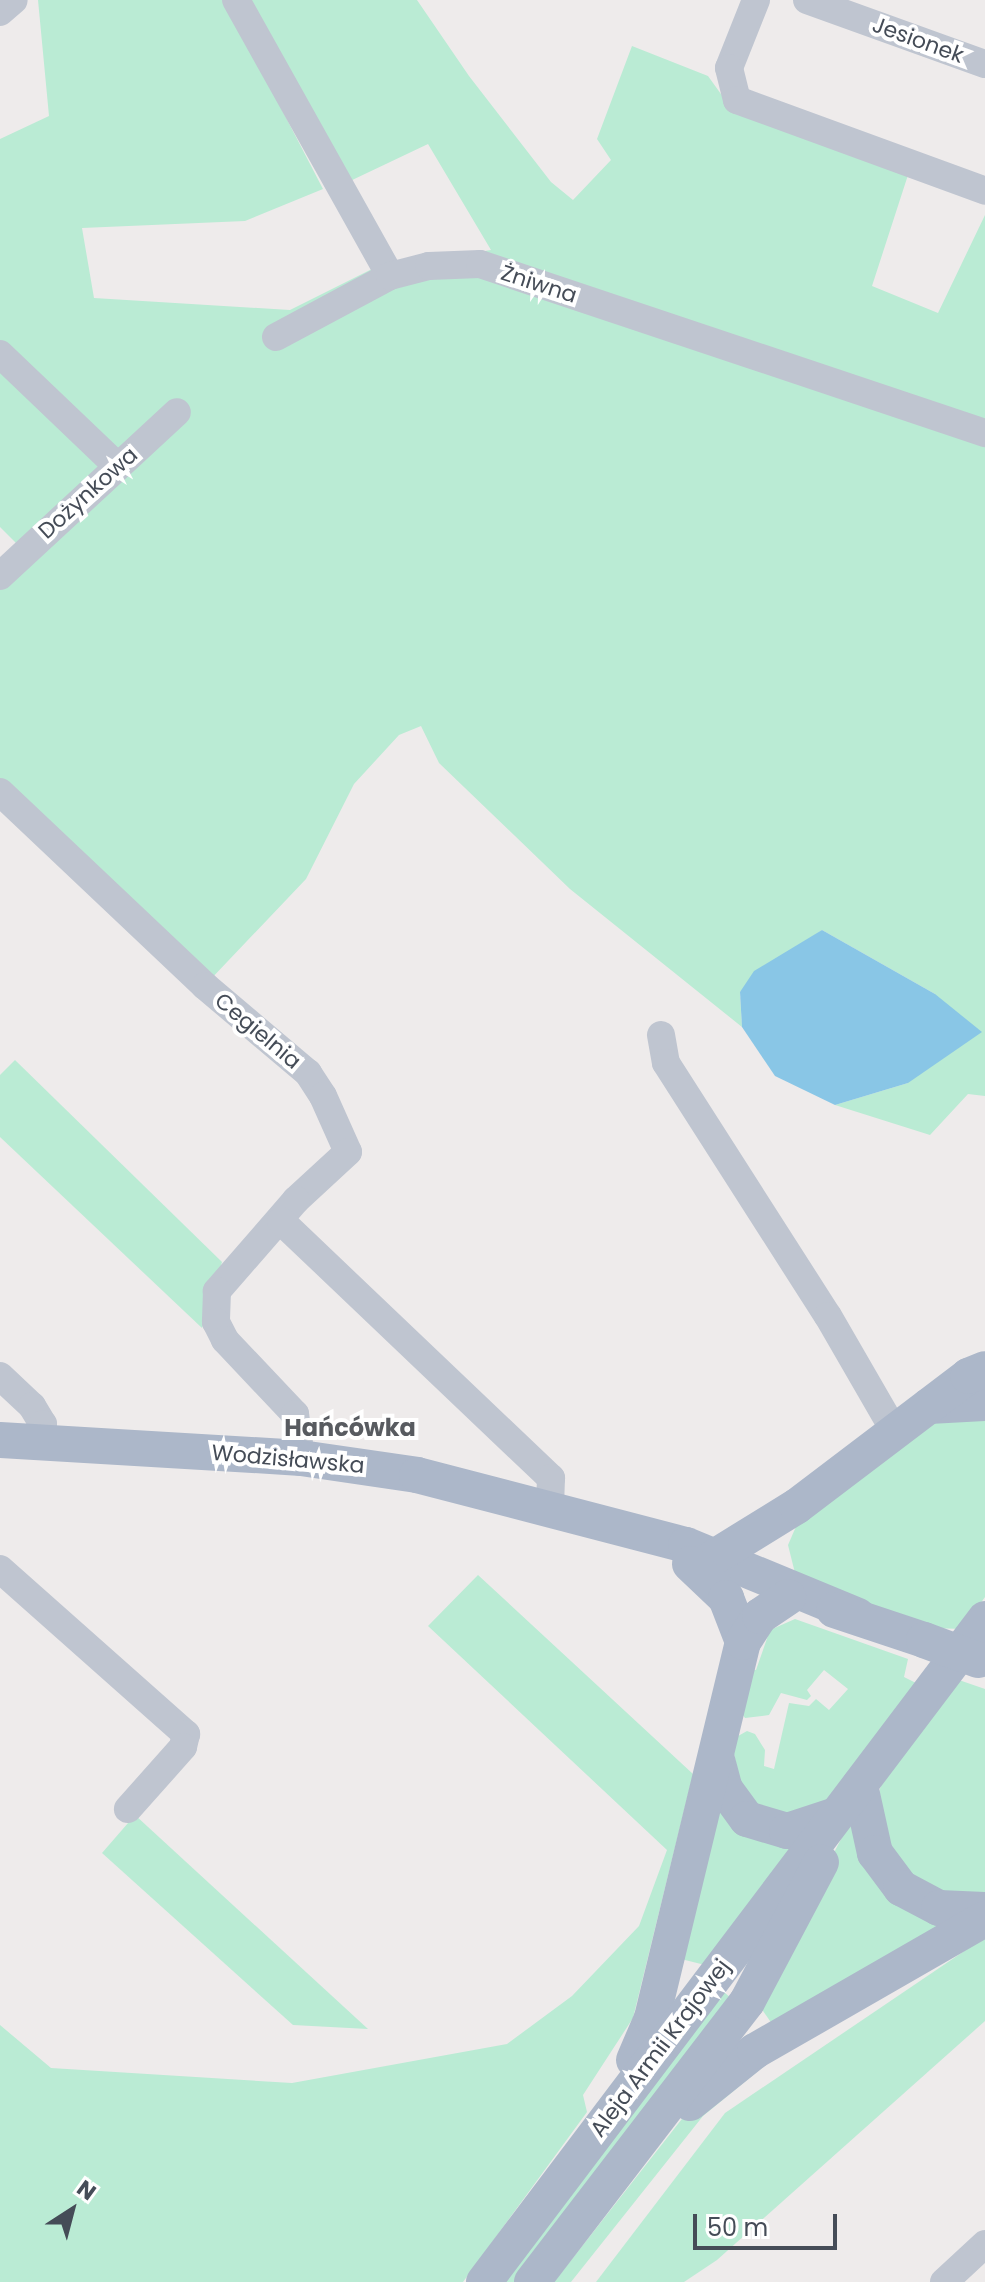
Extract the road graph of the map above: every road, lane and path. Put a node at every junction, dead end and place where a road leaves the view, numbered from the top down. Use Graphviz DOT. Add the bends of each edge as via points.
graph roads {
  1 [pos="14,0"];
  2 [pos="236,0"];
  3 [pos="756,0"];
  4 [pos="807,0"];
  5 [pos="0,12"];
  6 [pos="985,64"];
  7 [pos="985,191"];
  8 [pos="390,276"];
  9 [pos="276,337"];
  10 [pos="0,354"];
  11 [pos="177,412"];
  12 [pos="985,433"];
  13 [pos="117,466"];
  14 [pos="0,576"];
  15 [pos="0,792"];
  16 [pos="661,1035"];
  17 [pos="281,1221"];
  18 [pos="985,1369"];
  19 [pos="0,1376"];
  20 [pos="985,1403"];
  21 [pos="929,1406"];
  22 [pos="895,1432"];
  23 [pos="0,1440"];
  24 [pos="43,1443"];
  25 [pos="301,1458"];
  26 [pos="540,1506"];
  27 [pos="797,1506"];
  28 [pos="703,1560"];
  29 [pos="0,1569"];
  30 [pos="791,1592"];
  31 [pos="985,1619"];
  32 [pos="743,1642"];
  33 [pos="985,1662"];
  34 [pos="716,1756"];
  35 [pos="860,1785"];
  36 [pos="128,1809"];
  37 [pos="837,1815"];
  38 [pos="985,1910"];
  39 [pos="985,1919"];
  40 [pos="614,2111"];
  41 [pos="627,2154"];
  42 [pos="985,2244"];
  43 [pos="484,2282"];
  44 [pos="532,2282"];
  45 [pos="944,2282"];
  1 -- 5 [label="street"];
  2 -- 8 [label="street"];
  3 -- 7 [label="street" via="729,68 737,100"];
  4 -- 6 [label="street, Jesionek"];
  8 -- 9 [label="street"];
  8 -- 12 [label="street, Żniwna" via="429,266 480,264"];
  10 -- 13 [label="street"];
  11 -- 13 [label="street, Dożynkowa"];
  13 -- 14 [label="street, Dożynkowa"];
  15 -- 17 [label="street, Cegielnia" via="205,986 308,1073 348,1152"];
  16 -- 22 [label="street" via="666,1063"];
  17 -- 25 [label="street, Cegielnia" via="217,1291 216,1322 225,1340 295,1414"];
  17 -- 26 [label="street" via="551,1478"];
  18 -- 21 [label="main road"];
  19 -- 24 [label="street" via="32,1406 43,1424"];
  20 -- 21 [label="main road"];
  21 -- 22 [label="main road"];
  22 -- 27 [label="main road"];
  23 -- 24 [label="main road, Wodzisławska"];
  24 -- 25 [label="main road, Wodzisławska"];
  25 -- 26 [label="main road, Wodzisławska" via="417,1475"];
  26 -- 28 [label="main road, Wodzisławska"];
  27 -- 28 [label="main road"];
  27 -- 30 [label="main road" via="778,1547"];
  28 -- 30 [label="main road, Wodzisławska"];
  28 -- 32 [label="main road" via="726,1598"];
  29 -- 36 [label="street" via="186,1734 183,1747"];
  30 -- 32 [label="main road" via="760,1616"];
  30 -- 33 [label="main road, Wodzisławska, bridge"];
  31 -- 35 [label="main road, Aleja Armii Krajowej"];
  32 -- 34 [label="main road"];
  34 -- 37 [label="main road" via="733,1805 757,1824 806,1829"];
  34 -- 40 [label="main road" via="652,2018"];
  35 -- 37 [label="main road, Aleja Armii Krajowej"];
  35 -- 38 [label="main road" via="875,1853 901,1888 952,1912"];
  37 -- 40 [label="main road, Aleja Armii Krajowej"];
  37 -- 41 [label="main road, Aleja Armii Krajowej" via="822,1859 760,1983"];
  39 -- 41 [label="main road" via="755,2051"];
  40 -- 43 [label="main road, Aleja Armii Krajowej"];
  41 -- 44 [label="main road, Aleja Armii Krajowej"];
  42 -- 45 [label="street"];
}
